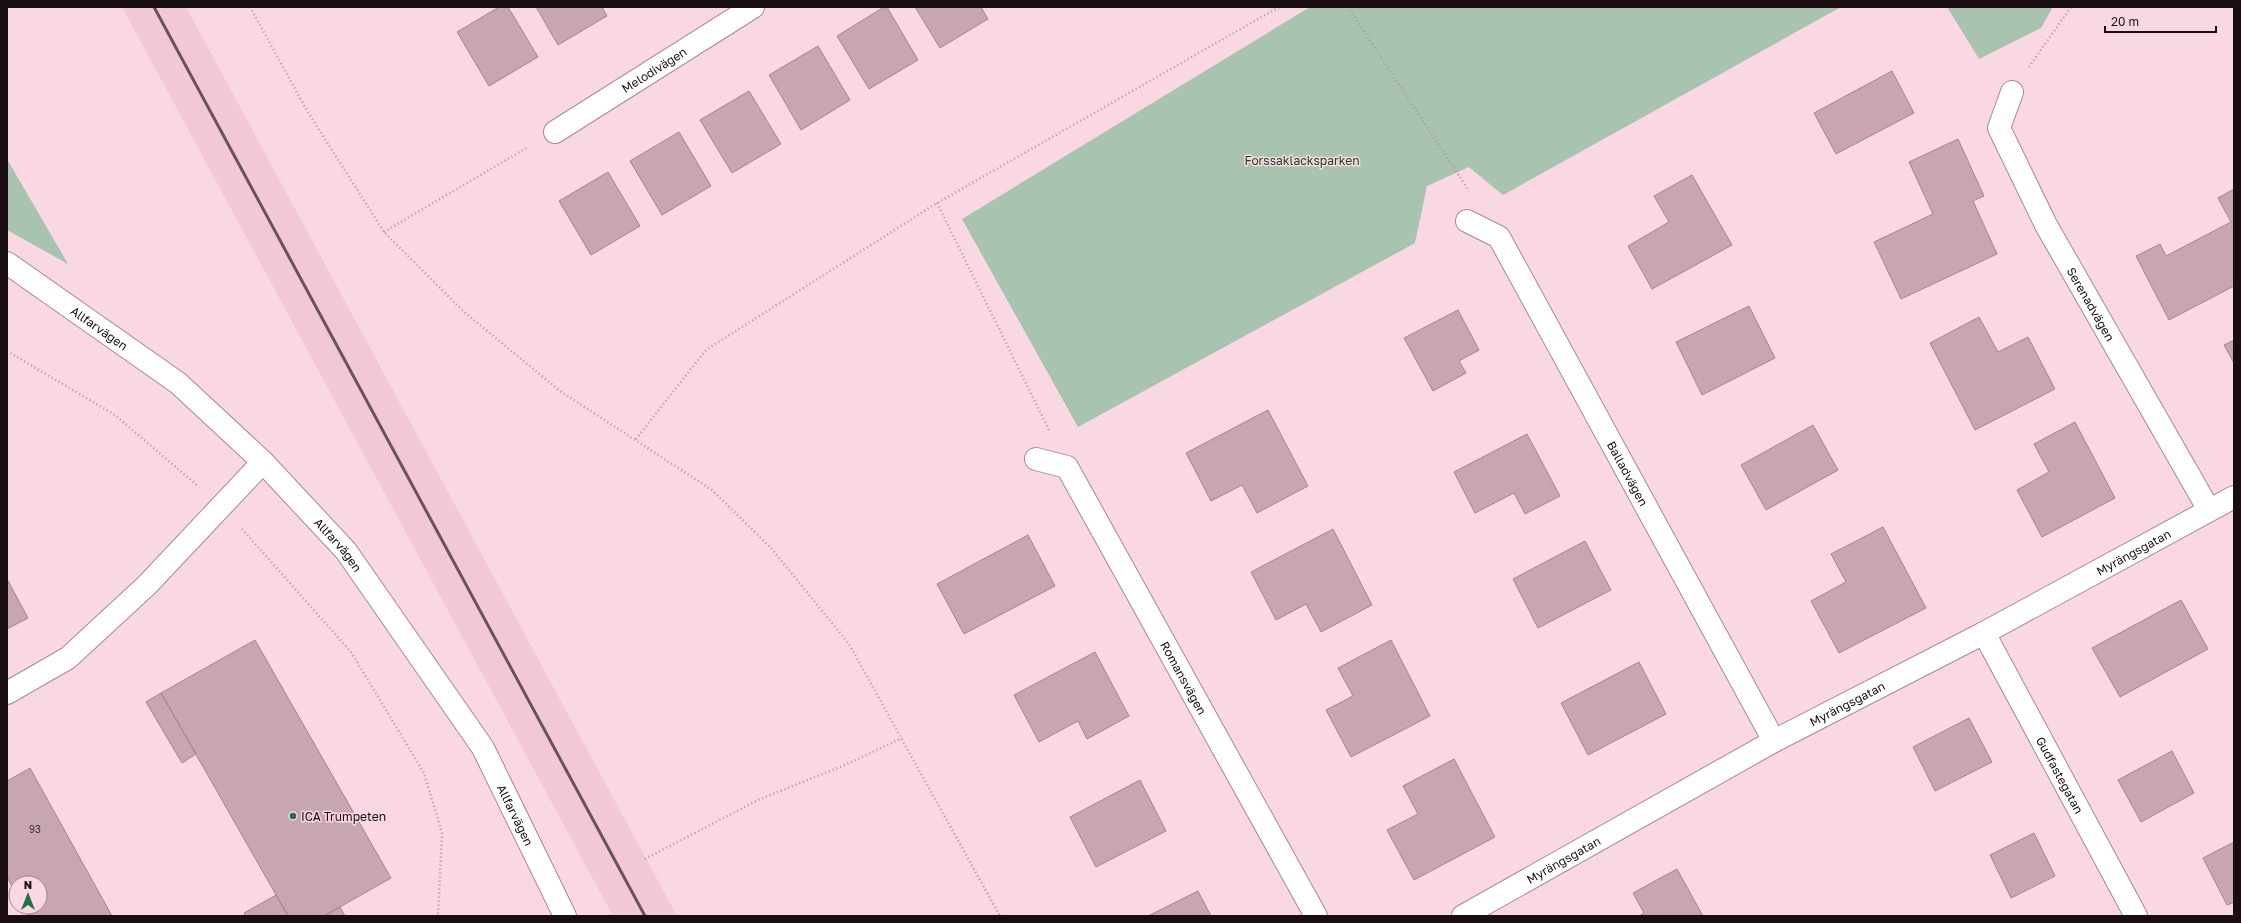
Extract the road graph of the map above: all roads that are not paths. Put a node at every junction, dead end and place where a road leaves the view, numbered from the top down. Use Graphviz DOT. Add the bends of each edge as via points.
graph roads {
  1 [pos="753,7"];
  2 [pos="2012,92"];
  3 [pos="555,132"];
  4 [pos="1467,221"];
  5 [pos="7,263"];
  6 [pos="1036,459"];
  7 [pos="263,462"];
  8 [pos="2234,497"];
  9 [pos="2209,510"];
  10 [pos="1984,633"];
  11 [pos="7,693"];
  12 [pos="1774,741"];
  13 [pos="1495,909"];
  14 [pos="564,916"];
  15 [pos="1316,916"];
  16 [pos="1463,916"];
  17 [pos="2136,916"];
  1 -- 3 [label="street, Melodivägen"];
  2 -- 9 [label="street, Serenadvägen" via="1999,128 2046,225"];
  4 -- 12 [label="street, Balladvägen" via="1499,237"];
  5 -- 7 [label="street, Allfarvägen" via="178,383"];
  6 -- 15 [label="street, Romansvägen" via="1068,467"];
  7 -- 11 [label="street" via="147,585 68,658"];
  7 -- 14 [label="street, Allfarvägen" via="346,551 483,748"];
  8 -- 9 [label="street, Myrängsgatan"];
  9 -- 10 [label="street, Myrängsgatan"];
  10 -- 12 [label="street, Myrängsgatan"];
  10 -- 17 [label="street, Gudfastegatan"];
  12 -- 13 [label="street, Myrängsgatan"];
  13 -- 16 [label="street, Myrängsgatan"];
}
